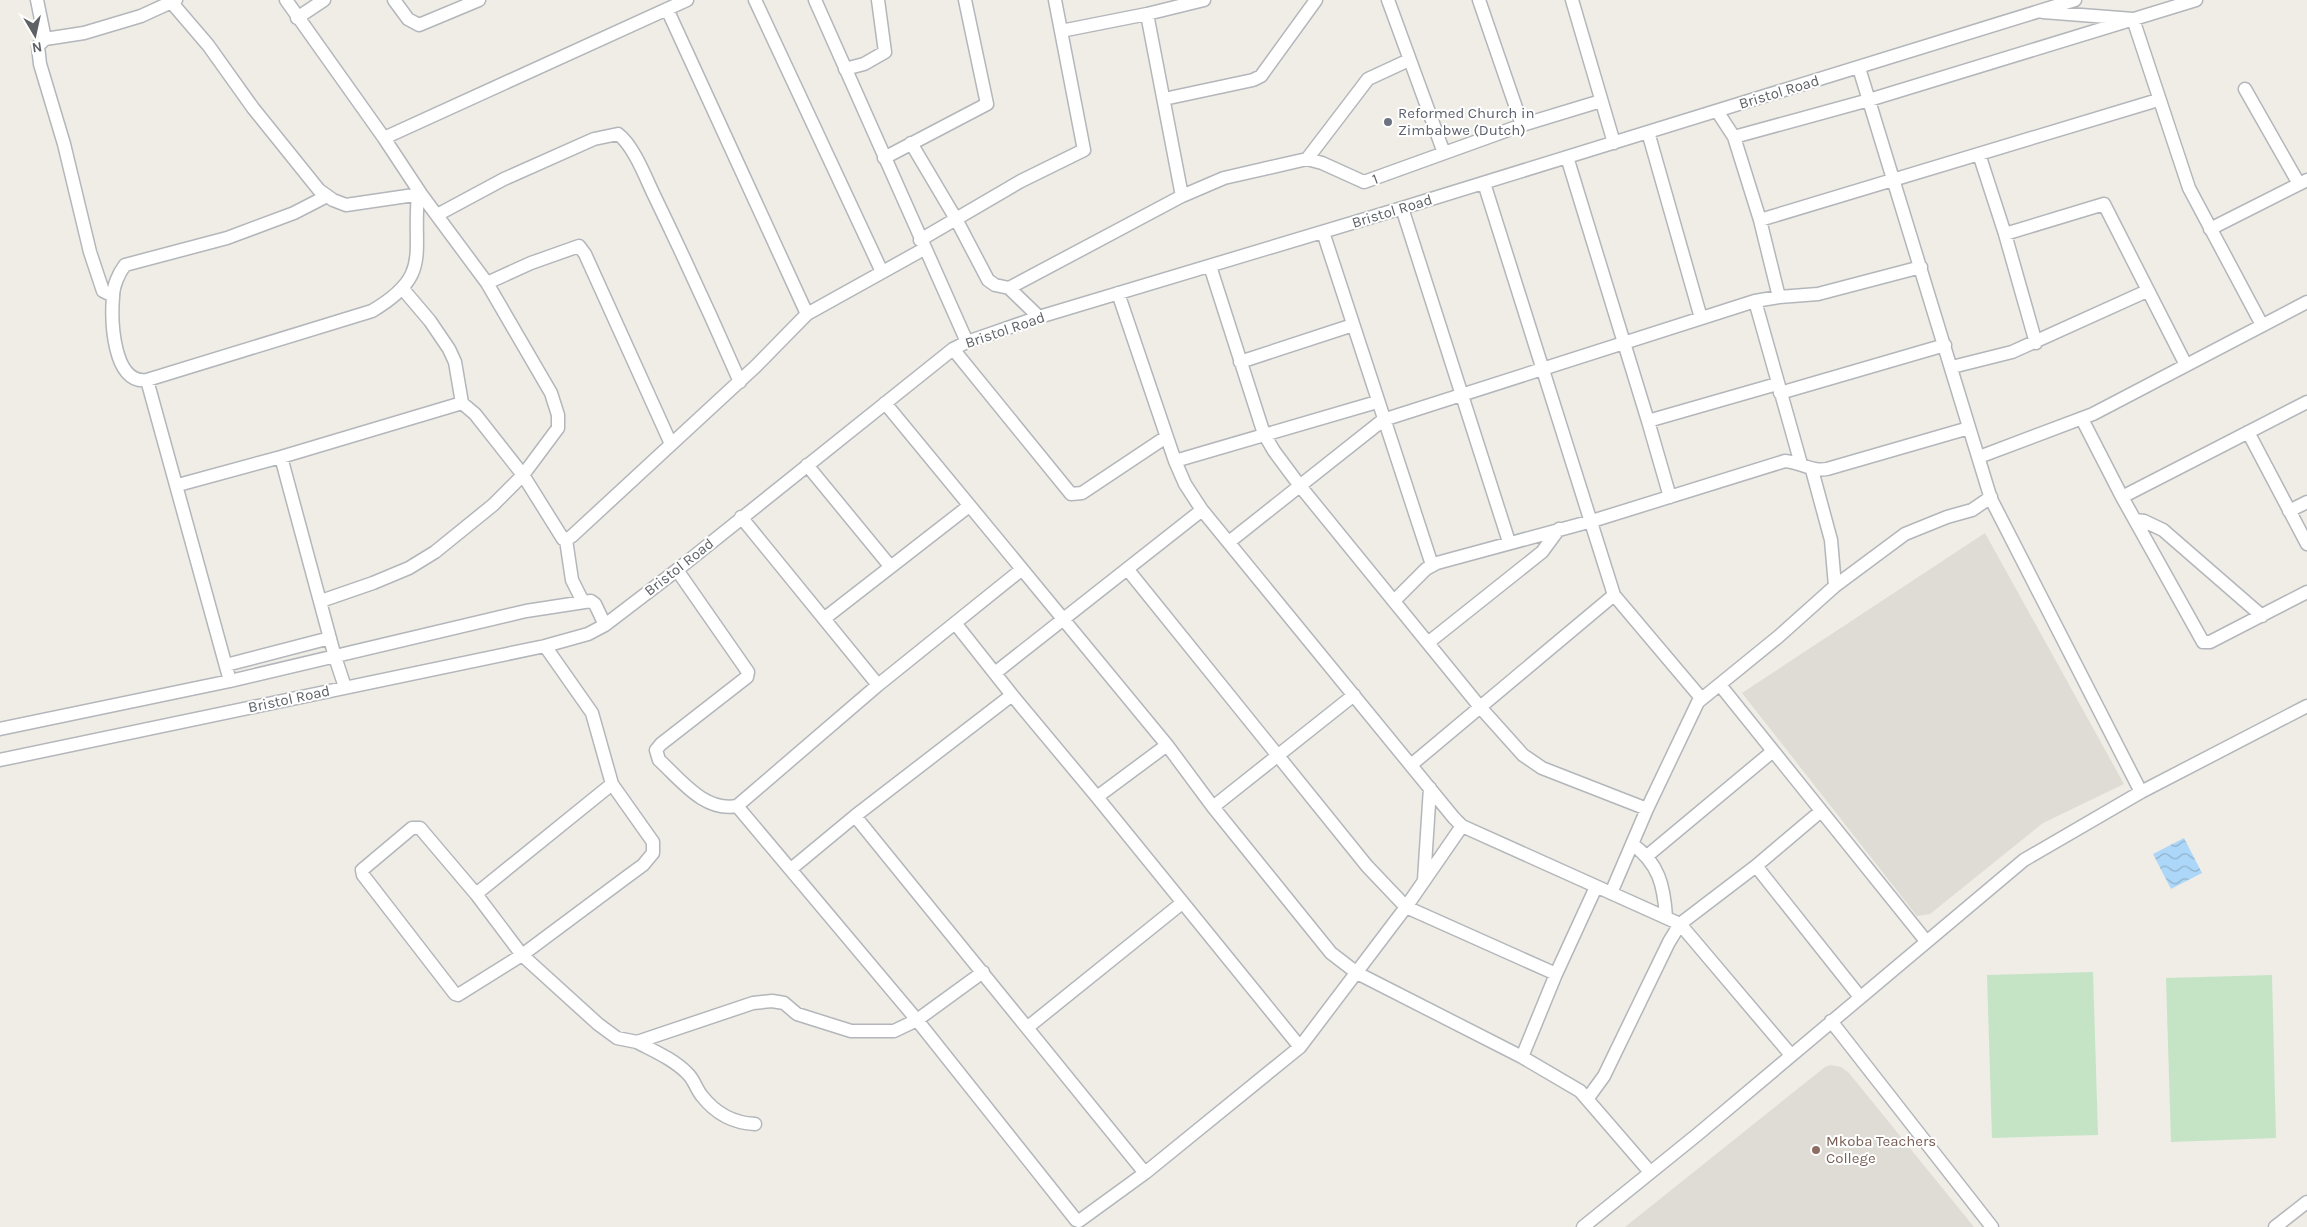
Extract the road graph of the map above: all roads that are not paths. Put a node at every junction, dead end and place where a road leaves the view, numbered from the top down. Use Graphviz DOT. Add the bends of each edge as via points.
graph roads {
  1 [pos="37,0"];
  2 [pos="286,0"];
  3 [pos="324,0"];
  4 [pos="394,0"];
  5 [pos="479,0"];
  6 [pos="687,0"];
  7 [pos="756,0"];
  8 [pos="815,0"];
  9 [pos="878,0"];
  10 [pos="965,0"];
  11 [pos="1055,0"];
  12 [pos="1204,0"];
  13 [pos="1316,0"];
  14 [pos="1388,0"];
  15 [pos="1479,0"];
  16 [pos="1572,0"];
  17 [pos="2075,0"];
  18 [pos="2196,0"];
  19 [pos="174,2"];
  20 [pos="667,9"];
  21 [pos="2038,12"];
  22 [pos="1147,14"];
  23 [pos="297,18"];
  24 [pos="2133,20"];
  25 [pos="1061,31"];
  26 [pos="45,39"];
  27 [pos="1409,60"];
  28 [pos="1859,68"];
  29 [pos="845,69"];
  30 [pos="2245,89"];
  31 [pos="1164,99"];
  32 [pos="1870,100"];
  33 [pos="2158,100"];
  34 [pos="1601,101"];
  35 [pos="1717,111"];
  36 [pos="1522,125"];
  37 [pos="1648,132"];
  38 [pos="1734,137"];
  39 [pos="384,138"];
  40 [pos="912,143"];
  41 [pos="1614,143"];
  42 [pos="1444,153"];
  43 [pos="1979,154"];
  44 [pos="884,158"];
  45 [pos="1567,158"];
  46 [pos="1307,159"];
  47 [pos="1894,180"];
  48 [pos="2303,182"];
  49 [pos="1484,183"];
  50 [pos="420,195"];
  51 [pos="327,196"];
  52 [pos="1182,196"];
  53 [pos="1402,208"];
  54 [pos="437,215"];
  55 [pos="956,219"];
  56 [pos="1760,220"];
  57 [pos="2210,229"];
  58 [pos="1323,232"];
  59 [pos="2005,234"];
  60 [pos="922,244"];
  61 [pos="1210,266"];
  62 [pos="1921,267"];
  63 [pos="882,272"];
  64 [pos="487,283"];
  65 [pos="402,288"];
  66 [pos="1010,288"];
  67 [pos="2147,291"];
  68 [pos="1118,293"];
  69 [pos="112,296"];
  70 [pos="1780,297"];
  71 [pos="1755,301"];
  72 [pos="2307,302"];
  73 [pos="807,314"];
  74 [pos="1039,317"];
  75 [pos="1701,318"];
  76 [pos="1353,325"];
  77 [pos="2262,325"];
  78 [pos="967,342"];
  79 [pos="1623,342"];
  80 [pos="2036,343"];
  81 [pos="1945,345"];
  82 [pos="953,349"];
  83 [pos="1240,362"];
  84 [pos="2186,365"];
  85 [pos="1544,368"];
  86 [pos="1952,368"];
  87 [pos="147,380"];
  88 [pos="740,382"];
  89 [pos="1778,389"];
  90 [pos="1462,394"];
  91 [pos="885,402"];
  92 [pos="1377,402"];
  93 [pos="2307,402"];
  94 [pos="462,403"];
  95 [pos="2082,419"];
  96 [pos="1383,420"];
  97 [pos="1648,420"];
  98 [pos="1969,428"];
  99 [pos="2248,432"];
  100 [pos="1264,434"];
  101 [pos="1166,436"];
  102 [pos="671,444"];
  103 [pos="281,457"];
  104 [pos="1979,457"];
  105 [pos="1175,461"];
  106 [pos="807,465"];
  107 [pos="1806,467"];
  108 [pos="523,475"];
  109 [pos="178,485"];
  110 [pos="1300,486"];
  111 [pos="1670,497"];
  112 [pos="1991,497"];
  113 [pos="2122,497"];
  114 [pos="2307,502"];
  115 [pos="969,506"];
  116 [pos="1202,510"];
  117 [pos="2289,511"];
  118 [pos="742,517"];
  119 [pos="2135,520"];
  120 [pos="1592,521"];
  121 [pos="1559,529"];
  122 [pos="566,540"];
  123 [pos="1230,542"];
  124 [pos="1509,542"];
  125 [pos="2307,544"];
  126 [pos="1432,565"];
  127 [pos="890,566"];
  128 [pos="677,570"];
  129 [pos="1021,570"];
  130 [pos="1128,570"];
  131 [pos="1835,586"];
  132 [pos="2307,592"];
  133 [pos="1614,595"];
  134 [pos="1395,600"];
  135 [pos="321,601"];
  136 [pos="583,602"];
  137 [pos="2262,616"];
  138 [pos="825,618"];
  139 [pos="1062,620"];
  140 [pos="955,623"];
  141 [pos="605,625"];
  142 [pos="330,638"];
  143 [pos="1429,642"];
  144 [pos="545,646"];
  145 [pos="335,657"];
  146 [pos="226,665"];
  147 [pos="995,673"];
  148 [pos="230,681"];
  149 [pos="878,685"];
  150 [pos="1720,685"];
  151 [pos="345,687"];
  152 [pos="1012,695"];
  153 [pos="1354,695"];
  154 [pos="1701,698"];
  155 [pos="1480,706"];
  156 [pos="2307,706"];
  157 [pos="0,729"];
  158 [pos="1167,745"];
  159 [pos="1773,751"];
  160 [pos="1278,755"];
  161 [pos="0,760"];
  162 [pos="1411,765"];
  163 [pos="612,784"];
  164 [pos="1430,788"];
  165 [pos="2141,792"];
  166 [pos="1097,797"];
  167 [pos="737,806"];
  168 [pos="1213,807"];
  169 [pos="1647,808"];
  170 [pos="1821,811"];
  171 [pos="855,816"];
  172 [pos="1462,826"];
  173 [pos="1632,844"];
  174 [pos="1647,856"];
  175 [pos="1756,866"];
  176 [pos="792,869"];
  177 [pos="1424,880"];
  178 [pos="1596,888"];
  179 [pos="476,894"];
  180 [pos="1611,894"];
  181 [pos="1182,903"];
  182 [pos="1406,907"];
  183 [pos="1666,917"];
  184 [pos="1680,924"];
  185 [pos="1926,941"];
  186 [pos="522,955"];
  187 [pos="982,972"];
  188 [pos="1357,973"];
  189 [pos="1556,974"];
  190 [pos="1860,997"];
  191 [pos="917,1020"];
  192 [pos="1831,1021"];
  193 [pos="1028,1027"];
  194 [pos="637,1042"];
  195 [pos="1300,1047"];
  196 [pos="1791,1055"];
  197 [pos="1522,1057"];
  198 [pos="1588,1098"];
  199 [pos="755,1124"];
  200 [pos="1650,1172"];
  201 [pos="1145,1173"];
  202 [pos="2307,1202"];
  203 [pos="1583,1227"];
  204 [pos="1992,1227"];
  205 [pos="2275,1227"];
  1 -- 26 [label="street"];
  2 -- 23 [label="street"];
  3 -- 23 [label="street"];
  4 -- 5 [label="street" via="408,19 419,25"];
  6 -- 20 [label="street"];
  7 -- 63 [label="street"];
  8 -- 29 [label="street"];
  9 -- 29 [label="street" via="885,52 864,64"];
  10 -- 40 [label="street" via="987,104"];
  11 -- 25 [label="street"];
  12 -- 22 [label="street"];
  13 -- 31 [label="street" via="1260,76"];
  14 -- 27 [label="street"];
  15 -- 36 [label="street"];
  16 -- 34 [label="street"];
  17 -- 21 [label="street, Bristol Road"];
  18 -- 24 [label="street"];
  19 -- 26 [label="street" via="84,33"];
  19 -- 51 [label="street" via="277,138"];
  20 -- 39 [label="street"];
  20 -- 73 [label="street"];
  21 -- 24 [label="street"];
  21 -- 28 [label="street, Bristol Road"];
  22 -- 25 [label="street"];
  22 -- 31 [label="street"];
  23 -- 39 [label="street"];
  24 -- 32 [label="street"];
  24 -- 33 [label="street"];
  25 -- 55 [label="street" via="1084,150 1021,181"];
  26 -- 69 [label="street" via="38,46 40,64 64,144 90,252 103,291"];
  27 -- 42 [label="street"];
  27 -- 46 [label="street" via="1368,80"];
  28 -- 32 [label="street"];
  28 -- 35 [label="street, Bristol Road"];
  29 -- 44 [label="street"];
  30 -- 48 [label="street"];
  31 -- 52 [label="street"];
  32 -- 38 [label="street"];
  32 -- 47 [label="street"];
  33 -- 43 [label="street"];
  33 -- 57 [label="street" via="2189,188"];
  34 -- 36 [label="street, 1"];
  34 -- 41 [label="street"];
  35 -- 37 [label="street, Bristol Road"];
  35 -- 38 [label="street"];
  36 -- 42 [label="street, 1"];
  37 -- 41 [label="street, Bristol Road"];
  37 -- 75 [label="street"];
  38 -- 56 [label="street"];
  39 -- 50 [label="street"];
  40 -- 44 [label="street"];
  40 -- 55 [label="street"];
  41 -- 45 [label="street, Bristol Road"];
  42 -- 46 [label="street, 1" via="1364,182"];
  43 -- 47 [label="street"];
  43 -- 59 [label="street"];
  44 -- 60 [label="street"];
  45 -- 49 [label="street, Bristol Road"];
  45 -- 79 [label="street"];
  46 -- 52 [label="street" via="1232,175"];
  47 -- 56 [label="street"];
  47 -- 62 [label="street"];
  48 -- 57 [label="street"];
  49 -- 53 [label="street, Bristol Road"];
  49 -- 85 [label="street"];
  50 -- 51 [label="street" via="351,205"];
  50 -- 54 [label="street"];
  50 -- 65 [label="street" via="415,265 409,282"];
  51 -- 69 [label="street" via="294,213 227,238 125,265"];
  52 -- 66 [label="street"];
  53 -- 58 [label="street, Bristol Road"];
  53 -- 90 [label="street"];
  54 -- 64 [label="street"];
  54 -- 88 [label="street" via="504,179 594,139 618,134 640,167"];
  55 -- 60 [label="street"];
  55 -- 66 [label="street" via="988,280"];
  56 -- 70 [label="street"];
  57 -- 77 [label="street"];
  58 -- 61 [label="street, Bristol Road"];
  58 -- 76 [label="street"];
  59 -- 67 [label="street" via="2104,204"];
  59 -- 80 [label="street"];
  60 -- 63 [label="street"];
  60 -- 78 [label="street"];
  61 -- 68 [label="street, Bristol Road"];
  61 -- 83 [label="street"];
  62 -- 70 [label="street" via="1818,294"];
  62 -- 81 [label="street"];
  63 -- 73 [label="street"];
  64 -- 102 [label="street" via="579,246"];
  64 -- 108 [label="street" via="551,394 558,415 558,428"];
  65 -- 87 [label="street" via="387,302 359,316"];
  65 -- 94 [label="street" via="449,349"];
  66 -- 74 [label="street"];
  67 -- 80 [label="street"];
  67 -- 84 [label="street"];
  68 -- 74 [label="street, Bristol Road"];
  68 -- 101 [label="street"];
  69 -- 87 [label="street" via="113,333 124,371 135,379"];
  70 -- 71 [label="street"];
  71 -- 75 [label="street"];
  71 -- 89 [label="street"];
  72 -- 77 [label="street"];
  73 -- 88 [label="street"];
  74 -- 78 [label="street, Bristol Road"];
  75 -- 79 [label="street"];
  76 -- 83 [label="street"];
  76 -- 92 [label="street"];
  77 -- 84 [label="street"];
  78 -- 82 [label="street, Bristol Road"];
  79 -- 85 [label="street"];
  79 -- 97 [label="street"];
  80 -- 86 [label="street" via="2005,355"];
  81 -- 86 [label="street"];
  81 -- 89 [label="street"];
  82 -- 91 [label="street, Bristol Road"];
  82 -- 101 [label="street" via="1071,494 1082,492"];
  83 -- 100 [label="street"];
  84 -- 95 [label="street"];
  85 -- 90 [label="street"];
  85 -- 120 [label="street"];
  86 -- 98 [label="street"];
  87 -- 109 [label="street"];
  88 -- 102 [label="street"];
  89 -- 97 [label="street"];
  89 -- 107 [label="street"];
  90 -- 96 [label="street"];
  90 -- 124 [label="street"];
  91 -- 106 [label="street, Bristol Road"];
  91 -- 115 [label="street"];
  92 -- 96 [label="street"];
  92 -- 100 [label="street"];
  93 -- 99 [label="street"];
  94 -- 103 [label="street"];
  94 -- 108 [label="street" via="475,414"];
  95 -- 104 [label="street"];
  95 -- 113 [label="street"];
  96 -- 110 [label="street"];
  96 -- 126 [label="street"];
  97 -- 111 [label="street"];
  98 -- 104 [label="street"];
  98 -- 107 [label="street" via="1827,469"];
  99 -- 113 [label="street"];
  99 -- 117 [label="street"];
  100 -- 105 [label="street"];
  100 -- 110 [label="street"];
  101 -- 105 [label="street"];
  102 -- 122 [label="street"];
  103 -- 109 [label="street"];
  103 -- 135 [label="street"];
  104 -- 112 [label="street"];
  105 -- 116 [label="street"];
  106 -- 118 [label="street, Bristol Road"];
  106 -- 127 [label="street"];
  107 -- 111 [label="street" via="1785,461"];
  107 -- 131 [label="street" via="1831,540"];
  108 -- 122 [label="street"];
  108 -- 135 [label="street" via="436,552 400,572"];
  109 -- 146 [label="street"];
  110 -- 123 [label="street"];
  110 -- 134 [label="street"];
  111 -- 120 [label="street"];
  112 -- 131 [label="street" via="1972,510 1905,534"];
  112 -- 165 [label="street"];
  113 -- 119 [label="street"];
  114 -- 117 [label="street"];
  115 -- 127 [label="street"];
  115 -- 129 [label="street"];
  116 -- 123 [label="street"];
  116 -- 130 [label="street"];
  117 -- 125 [label="street"];
  118 -- 128 [label="street, Bristol Road"];
  118 -- 138 [label="street"];
  119 -- 137 [label="street" via="2144,520 2163,530"];
  119 -- 137 [label="street" via="2203,642 2210,642"];
  120 -- 121 [label="street"];
  120 -- 133 [label="street"];
  121 -- 124 [label="street"];
  121 -- 143 [label="street" via="1542,552"];
  122 -- 136 [label="street" via="572,580"];
  123 -- 153 [label="street"];
  124 -- 126 [label="street"];
  126 -- 134 [label="street"];
  127 -- 138 [label="street"];
  128 -- 141 [label="street, Bristol Road"];
  128 -- 167 [label="street" via="748,672 740,683 661,744 656,750 657,755 687,787 709,803 727,808"];
  129 -- 139 [label="street"];
  129 -- 140 [label="street"];
  130 -- 139 [label="street"];
  130 -- 160 [label="street"];
  131 -- 150 [label="street"];
  132 -- 137 [label="street"];
  133 -- 154 [label="street"];
  133 -- 155 [label="street"];
  134 -- 143 [label="street"];
  135 -- 142 [label="street"];
  136 -- 141 [label="street" via="595,604"];
  136 -- 145 [label="street" via="465,624"];
  138 -- 149 [label="street"];
  139 -- 147 [label="street"];
  139 -- 158 [label="street"];
  140 -- 147 [label="street"];
  140 -- 149 [label="street"];
  141 -- 144 [label="street, Bristol Road" via="588,634"];
  142 -- 145 [label="street"];
  142 -- 146 [label="street"];
  143 -- 155 [label="street"];
  144 -- 151 [label="street, Bristol Road"];
  144 -- 163 [label="street" via="592,713"];
  145 -- 148 [label="street"];
  145 -- 151 [label="street"];
  146 -- 148 [label="street"];
  147 -- 152 [label="street"];
  148 -- 157 [label="street"];
  149 -- 167 [label="street"];
  150 -- 154 [label="street"];
  150 -- 159 [label="street"];
  151 -- 161 [label="street, Bristol Road"];
  152 -- 166 [label="street"];
  152 -- 171 [label="street"];
  153 -- 160 [label="street"];
  153 -- 162 [label="street"];
  154 -- 169 [label="street"];
  155 -- 162 [label="street"];
  155 -- 169 [label="street" via="1534,763"];
  156 -- 165 [label="street"];
  158 -- 166 [label="street"];
  158 -- 168 [label="street"];
  159 -- 170 [label="street"];
  159 -- 174 [label="street"];
  160 -- 168 [label="street"];
  160 -- 182 [label="street" via="1367,866"];
  162 -- 164 [label="street"];
  163 -- 179 [label="street"];
  163 -- 186 [label="street" via="653,842 653,853 628,876"];
  164 -- 172 [label="street"];
  164 -- 177 [label="street"];
  165 -- 185 [label="street" via="2024,860"];
  166 -- 181 [label="street"];
  167 -- 176 [label="street"];
  168 -- 188 [label="street" via="1320,942"];
  169 -- 173 [label="street"];
  170 -- 175 [label="street"];
  170 -- 185 [label="street"];
  171 -- 176 [label="street"];
  171 -- 187 [label="street"];
  172 -- 177 [label="street"];
  172 -- 178 [label="street"];
  173 -- 174 [label="street"];
  173 -- 180 [label="street"];
  174 -- 183 [label="street" via="1662,884"];
  175 -- 184 [label="street"];
  175 -- 190 [label="street"];
  176 -- 191 [label="street"];
  177 -- 182 [label="street"];
  178 -- 180 [label="street"];
  178 -- 189 [label="street"];
  179 -- 186 [label="street"];
  179 -- 186 [label="street" via="420,828 412,828 362,870 454,994 462,995"];
  180 -- 183 [label="street"];
  181 -- 193 [label="street"];
  181 -- 195 [label="street"];
  182 -- 188 [label="street"];
  182 -- 189 [label="street"];
  183 -- 184 [label="street"];
  184 -- 196 [label="street"];
  184 -- 198 [label="street" via="1604,1076"];
  185 -- 190 [label="street"];
  186 -- 194 [label="street" via="598,1024 617,1038"];
  187 -- 191 [label="street"];
  187 -- 193 [label="street"];
  188 -- 195 [label="street"];
  188 -- 197 [label="street"];
  189 -- 197 [label="street"];
  190 -- 192 [label="street"];
  191 -- 194 [label="street" via="894,1031 851,1031 797,1014 784,1003 772,1001 746,1005"];
  191 -- 201 [label="street" via="1076,1220 1083,1220"];
  192 -- 196 [label="street"];
  192 -- 204 [label="street"];
  193 -- 201 [label="street"];
  194 -- 199 [label="street" via="666,1057 687,1073 702,1096 727,1119"];
  195 -- 201 [label="street"];
  196 -- 200 [label="street"];
  197 -- 198 [label="street"];
  198 -- 200 [label="street"];
  200 -- 203 [label="street"];
  202 -- 205 [label="street"];
}
